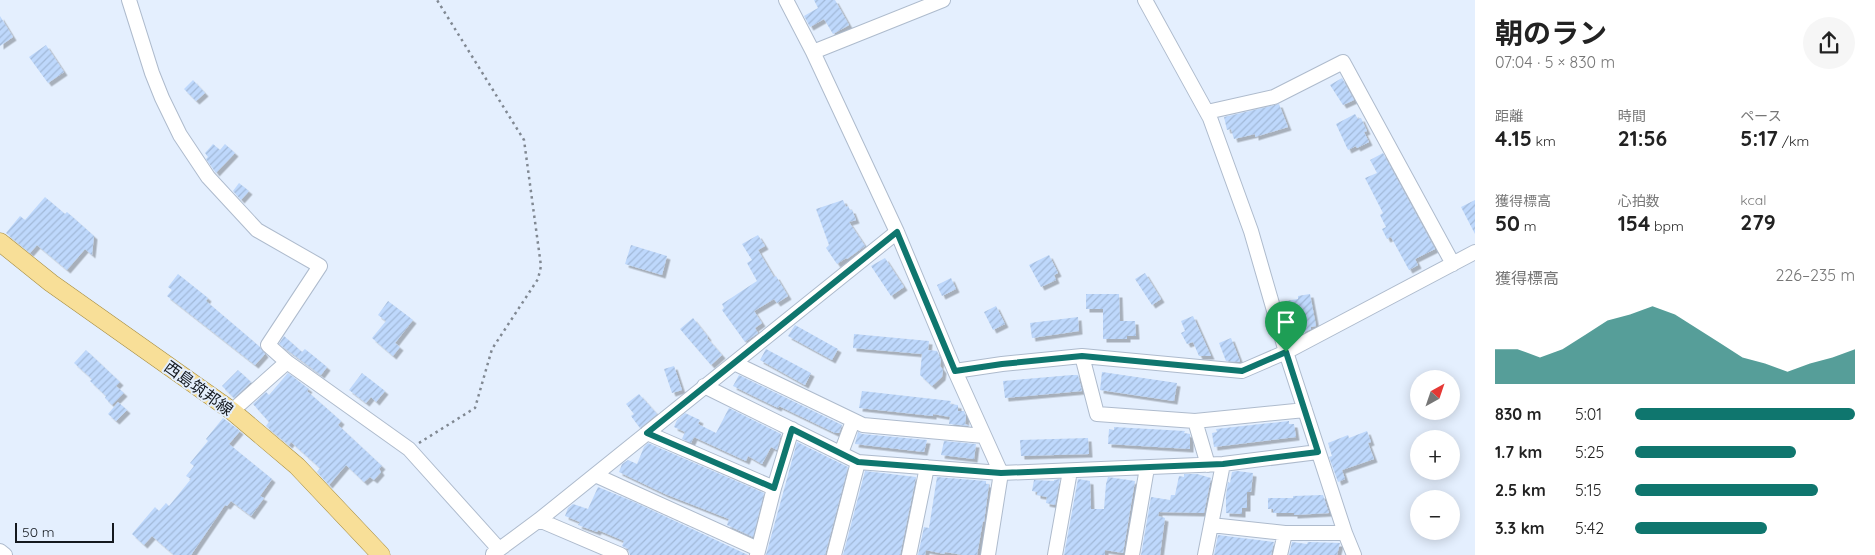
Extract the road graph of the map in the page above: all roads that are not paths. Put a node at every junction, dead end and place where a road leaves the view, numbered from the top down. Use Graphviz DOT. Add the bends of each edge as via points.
graph roads {
  1 [pos="129,0"];
  2 [pos="786,0"];
  3 [pos="943,0"];
  4 [pos="1146,0"];
  5 [pos="814,52"];
  6 [pos="1207,112"];
  7 [pos="897,232"];
  8 [pos="0,242"];
  9 [pos="1475,252"];
  10 [pos="1452,264"];
  11 [pos="1286,352"];
  12 [pos="1082,356"];
  13 [pos="287,362"];
  14 [pos="734,363"];
  15 [pos="955,371"];
  16 [pos="704,386"];
  17 [pos="1304,410"];
  18 [pos="232,412"];
  19 [pos="853,420"];
  20 [pos="1195,421"];
  21 [pos="792,429"];
  22 [pos="647,433"];
  23 [pos="984,436"];
  24 [pos="1318,452"];
  25 [pos="841,453"];
  26 [pos="858,462"];
  27 [pos="1223,464"];
  28 [pos="1208,465"];
  29 [pos="927,467"];
  30 [pos="1147,468"];
  31 [pos="1070,471"];
  32 [pos="1001,473"];
  33 [pos="595,475"];
  34 [pos="774,488"];
  35 [pos="539,520"];
  36 [pos="1211,525"];
  37 [pos="1285,533"];
  38 [pos="1345,533"];
  39 [pos="0,551"];
  40 [pos="495,552"];
  41 [pos="757,552"];
  42 [pos="5,555"];
  43 [pos="381,555"];
  44 [pos="621,555"];
  45 [pos="834,555"];
  46 [pos="909,555"];
  47 [pos="988,555"];
  48 [pos="1055,555"];
  49 [pos="1132,555"];
  50 [pos="1205,555"];
  51 [pos="1280,555"];
  52 [pos="1354,555"];
  1 -- 13 [label="street" via="162,98 180,136 208,177 257,230 320,266 268,345"];
  2 -- 5 [label="street"];
  3 -- 5 [label="street"];
  4 -- 6 [label="street"];
  5 -- 7 [label="street"];
  6 -- 10 [label="street" via="1274,97 1343,62"];
  6 -- 11 [label="street" via="1251,231"];
  7 -- 14 [label="street"];
  7 -- 15 [label="street"];
  8 -- 18 [label="main road, 西島筑邦線" via="51,283"];
  9 -- 10 [label="street"];
  10 -- 11 [label="street"];
  11 -- 12 [label="street" via="1242,371"];
  11 -- 17 [label="street"];
  12 -- 15 [label="street"];
  12 -- 20 [label="street" via="1097,414"];
  13 -- 18 [label="street"];
  13 -- 40 [label="street" via="409,449"];
  14 -- 16 [label="street"];
  14 -- 19 [label="street"];
  15 -- 23 [label="street"];
  16 -- 21 [label="street"];
  16 -- 22 [label="street"];
  17 -- 20 [label="street"];
  17 -- 24 [label="street"];
  18 -- 43 [label="main road, 西島筑邦線" via="297,466"];
  19 -- 23 [label="street" via="863,425"];
  19 -- 25 [label="street"];
  20 -- 28 [label="street"];
  21 -- 25 [label="street"];
  21 -- 34 [label="street"];
  22 -- 33 [label="street"];
  22 -- 34 [label="street"];
  23 -- 32 [label="street"];
  24 -- 27 [label="street"];
  24 -- 38 [label="street"];
  25 -- 26 [label="street"];
  26 -- 29 [label="street"];
  26 -- 45 [label="street"];
  27 -- 28 [label="street"];
  27 -- 36 [label="street"];
  28 -- 30 [label="street"];
  29 -- 32 [label="street"];
  29 -- 46 [label="street"];
  30 -- 31 [label="street"];
  30 -- 49 [label="street"];
  31 -- 32 [label="street"];
  31 -- 48 [label="street"];
  32 -- 47 [label="street"];
  33 -- 35 [label="street"];
  33 -- 41 [label="street"];
  34 -- 41 [label="street"];
  35 -- 40 [label="street"];
  35 -- 44 [label="street"];
  36 -- 37 [label="street"];
  36 -- 50 [label="street"];
  37 -- 38 [label="street"];
  37 -- 51 [label="street"];
  38 -- 52 [label="street"];
  39 -- 42 [label="street"];
}
